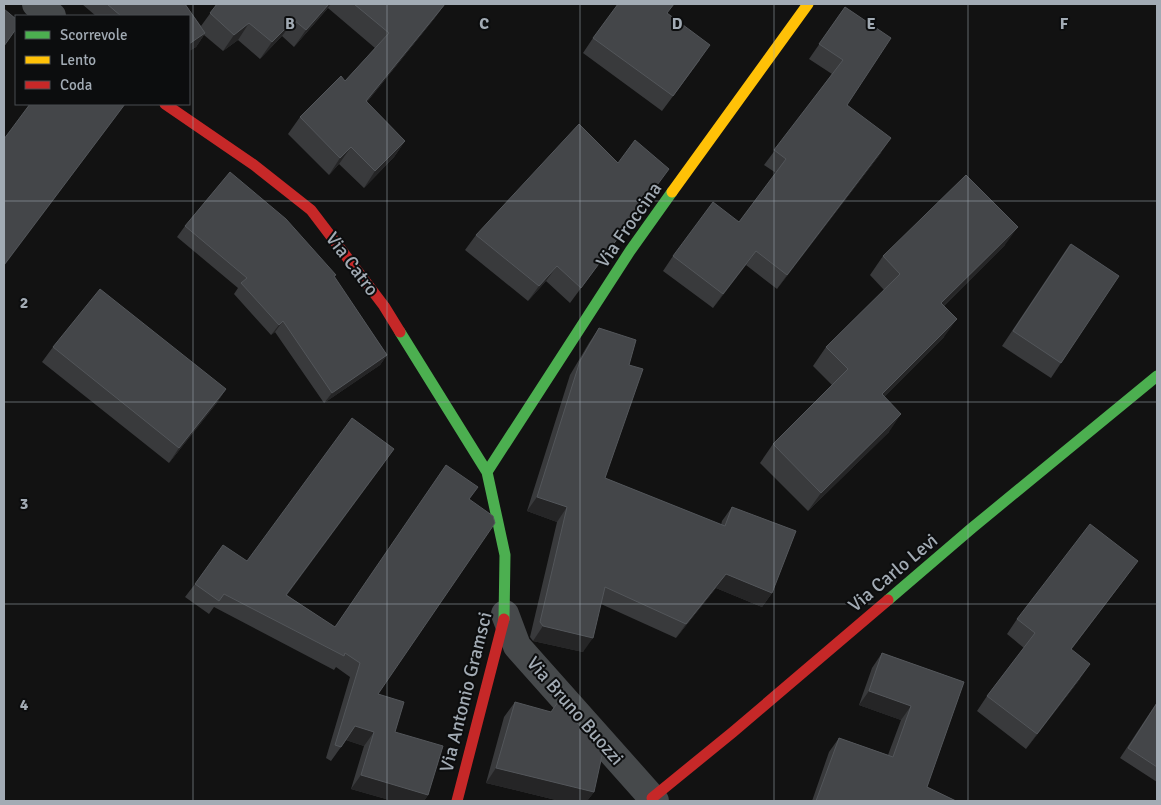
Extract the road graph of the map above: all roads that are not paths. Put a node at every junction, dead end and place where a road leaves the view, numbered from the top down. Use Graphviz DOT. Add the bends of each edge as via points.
graph roads {
  1 [pos="36,4"];
  2 [pos="808,4"];
  3 [pos="51,15"];
  4 [pos="166,105"];
  5 [pos="1157,376"];
  6 [pos="487,472"];
  7 [pos="505,614"];
  8 [pos="653,800"];
  9 [pos="457,801"];
  1 -- 3 [label="street"];
  2 -- 6 [label="street, Via Froccina" via="630,252"];
  4 -- 6 [label="street, Via Catro" via="254,165 311,210 384,306"];
  5 -- 8 [label="street, Via Carlo Levi" via="972,528"];
  6 -- 7 [label="street, Via Antonio Gramsci" via="505,555"];
  7 -- 8 [label="street, Via Bruno Buozzi" via="517,646"];
  7 -- 9 [label="street, Via Antonio Gramsci"];
}
